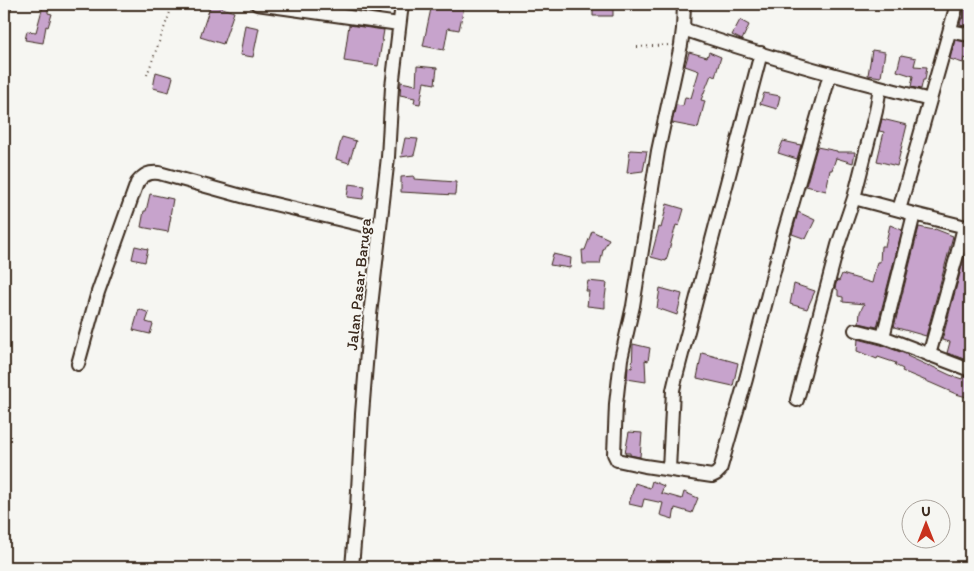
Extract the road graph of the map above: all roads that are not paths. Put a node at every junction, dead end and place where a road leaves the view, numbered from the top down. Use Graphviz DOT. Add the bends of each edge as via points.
graph roads {
  1 [pos="257,4"];
  2 [pos="402,4"];
  3 [pos="684,4"];
  4 [pos="957,4"];
  5 [pos="399,24"];
  6 [pos="683,29"];
  7 [pos="950,31"];
  8 [pos="970,36"];
  9 [pos="761,53"];
  10 [pos="830,74"];
  11 [pos="880,87"];
  12 [pos="930,100"];
  13 [pos="854,198"];
  14 [pos="899,210"];
  15 [pos="914,214"];
  16 [pos="967,228"];
  17 [pos="380,229"];
  18 [pos="855,330"];
  19 [pos="883,337"];
  20 [pos="929,355"];
  21 [pos="78,364"];
  22 [pos="970,370"];
  23 [pos="797,400"];
  24 [pos="669,469"];
  25 [pos="352,567"];
  1 -- 5 [label="street"];
  2 -- 5 [label="street, Jalan Pasar Baruga"];
  3 -- 6 [label="street"];
  4 -- 7 [label="street"];
  5 -- 17 [label="street, Jalan Pasar Baruga"];
  6 -- 9 [label="street"];
  6 -- 24 [label="street" via="621,359 614,454 616,460"];
  7 -- 8 [label="street"];
  7 -- 12 [label="street"];
  9 -- 10 [label="street"];
  9 -- 24 [label="street" via="676,373"];
  10 -- 11 [label="street"];
  10 -- 24 [label="street" via="720,470 712,476"];
  11 -- 12 [label="street"];
  11 -- 13 [label="street"];
  12 -- 14 [label="street"];
  13 -- 14 [label="street"];
  13 -- 23 [label="street" via="838,245"];
  14 -- 15 [label="street"];
  15 -- 16 [label="street"];
  15 -- 19 [label="street"];
  16 -- 20 [label="street"];
  17 -- 21 [label="street" via="249,198 159,172 146,174 138,183 98,292"];
  17 -- 25 [label="street, Jalan Pasar Baruga" via="369,325"];
  18 -- 19 [label="street"];
  19 -- 20 [label="street"];
  20 -- 22 [label="street"];
}
